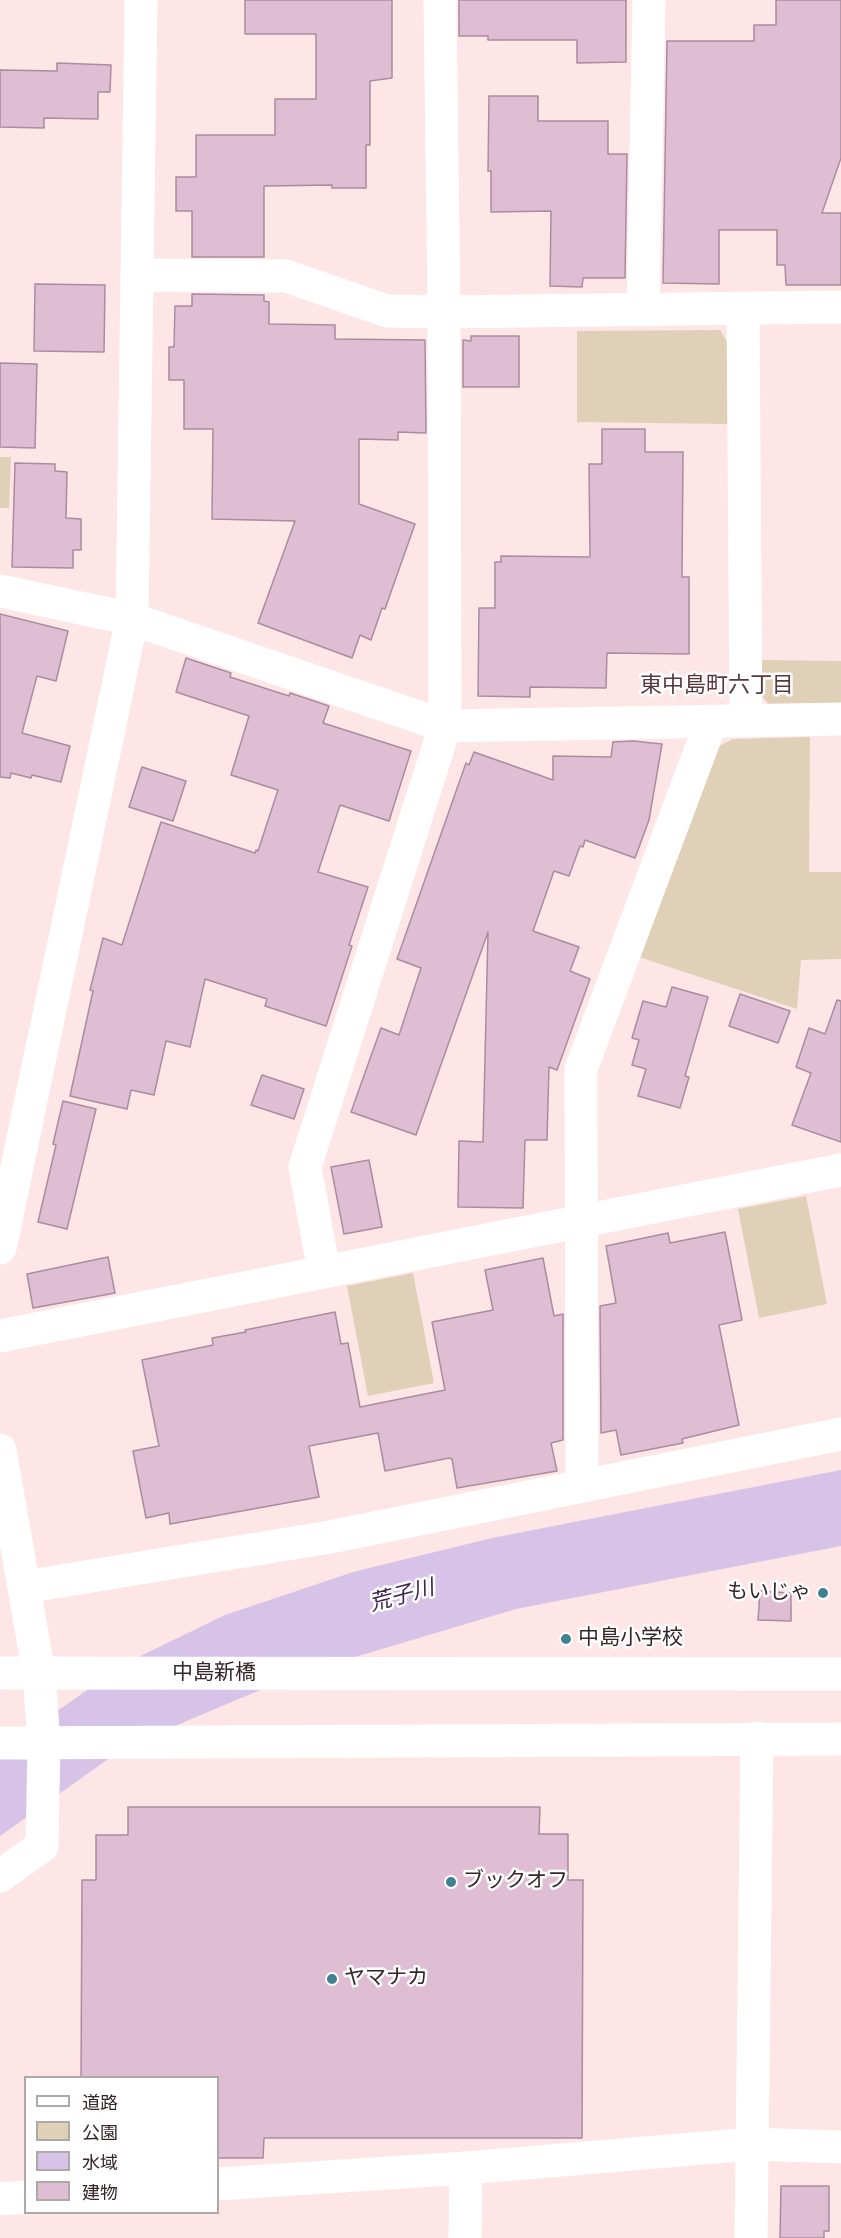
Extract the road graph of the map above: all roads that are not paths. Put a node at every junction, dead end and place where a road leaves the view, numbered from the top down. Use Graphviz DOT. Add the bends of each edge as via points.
graph roads {
  1 [pos="141,0"];
  2 [pos="440,0"];
  3 [pos="649,0"];
  4 [pos="137,275"];
  5 [pos="841,307"];
  6 [pos="643,309"];
  7 [pos="742,309"];
  8 [pos="444,312"];
  9 [pos="0,591"];
  10 [pos="132,619"];
  11 [pos="841,719"];
  12 [pos="746,721"];
  13 [pos="711,722"];
  14 [pos="445,726"];
  15 [pos="841,1170"];
  16 [pos="581,1221"];
  17 [pos="0,1248"];
  18 [pos="324,1272"];
  19 [pos="0,1336"];
  20 [pos="841,1434"];
  21 [pos="0,1450"];
  22 [pos="582,1486"];
  23 [pos="24,1587"];
  24 [pos="0,1673"];
  25 [pos="841,1674"];
  26 [pos="41,1688"];
  27 [pos="757,1738"];
  28 [pos="841,1739"];
  29 [pos="0,1743"];
  30 [pos="45,1743"];
  31 [pos="0,1876"];
  32 [pos="752,2144"];
  33 [pos="841,2147"];
  34 [pos="466,2168"];
  35 [pos="219,2184"];
  36 [pos="24,2197"];
  37 [pos="0,2199"];
  38 [pos="465,2238"];
  39 [pos="751,2238"];
  1 -- 4 [label="street"];
  2 -- 8 [label="street"];
  3 -- 6 [label="street"];
  4 -- 8 [label="street" via="286,276 387,311"];
  4 -- 10 [label="street"];
  5 -- 7 [label="street"];
  6 -- 7 [label="street"];
  6 -- 8 [label="street"];
  7 -- 12 [label="street"];
  8 -- 14 [label="street"];
  9 -- 10 [label="street"];
  10 -- 14 [label="street"];
  10 -- 17 [label="street"];
  11 -- 12 [label="street"];
  12 -- 13 [label="street"];
  13 -- 14 [label="street"];
  13 -- 16 [label="street" via="581,1069"];
  14 -- 18 [label="street" via="306,1167"];
  15 -- 16 [label="street"];
  16 -- 18 [label="street"];
  16 -- 22 [label="street"];
  18 -- 19 [label="street"];
  20 -- 22 [label="street"];
  21 -- 23 [label="street"];
  22 -- 23 [label="street" via="330,1536"];
  23 -- 26 [label="street"];
  24 -- 26 [label="street, 中島新橋"];
  25 -- 26 [label="street, 中島新橋" via="92,1674"];
  26 -- 30 [label="street"];
  27 -- 28 [label="street"];
  27 -- 30 [label="street"];
  27 -- 32 [label="street"];
  29 -- 30 [label="street"];
  30 -- 31 [label="street" via="42,1836"];
  32 -- 33 [label="street"];
  32 -- 34 [label="street"];
  32 -- 39 [label="street"];
  34 -- 35 [label="street"];
  34 -- 38 [label="street"];
  36 -- 37 [label="street"];
}
